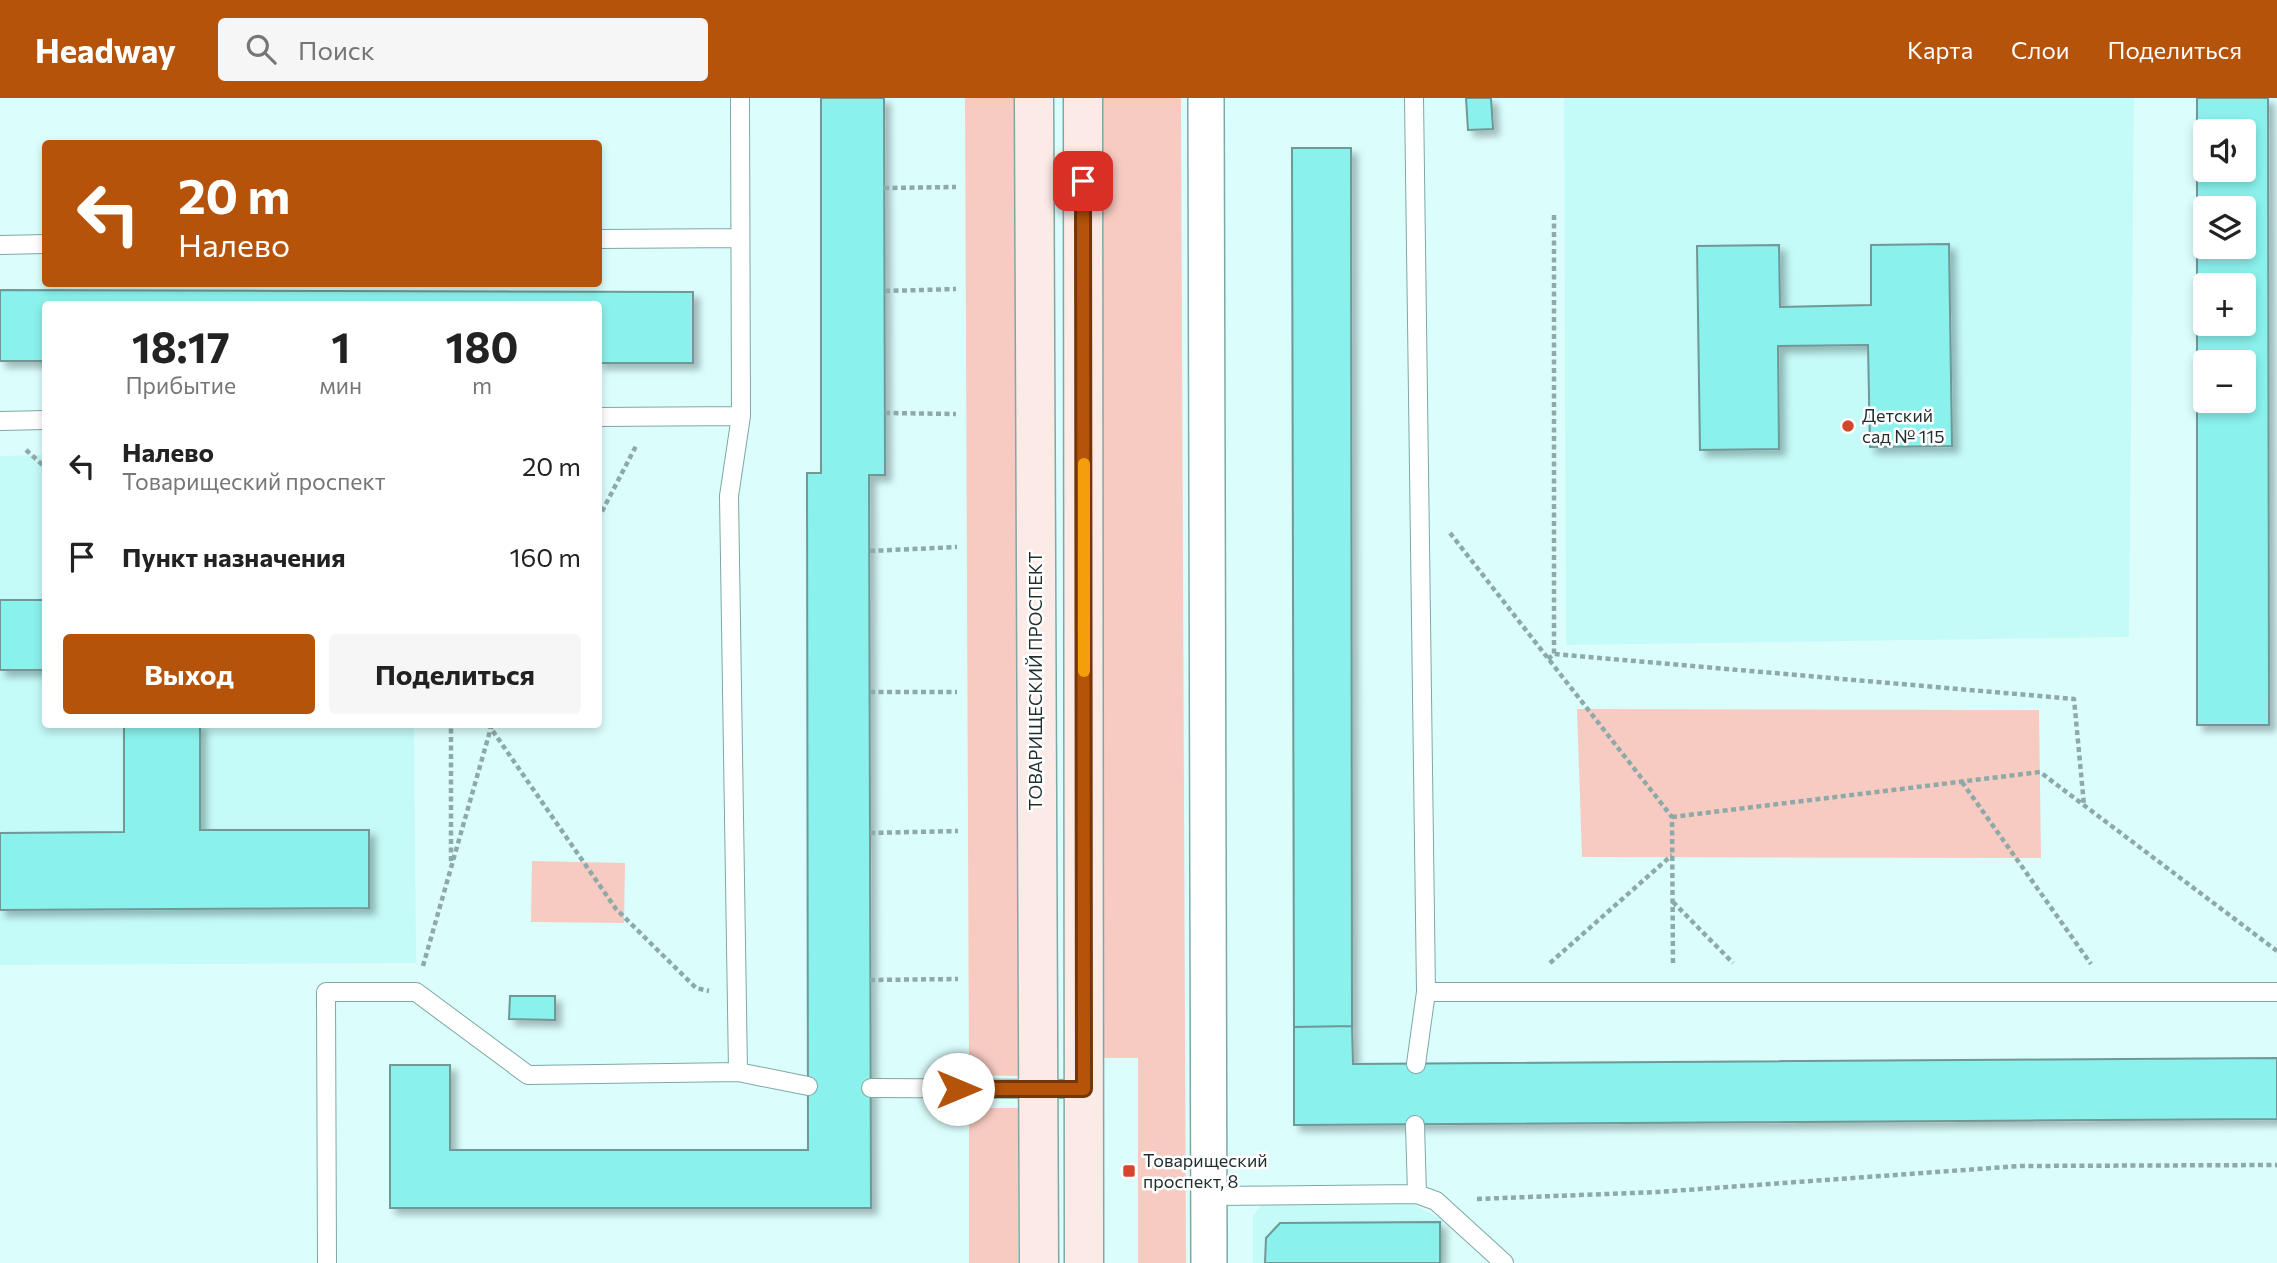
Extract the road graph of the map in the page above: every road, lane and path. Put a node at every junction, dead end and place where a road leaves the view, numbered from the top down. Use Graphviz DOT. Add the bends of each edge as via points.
graph roads {
  1 [pos="740,98"];
  2 [pos="1034,98"];
  3 [pos="1083,98"];
  4 [pos="1206,98"];
  5 [pos="1414,98"];
  6 [pos="956,187"];
  7 [pos="884,188"];
  8 [pos="1554,215"];
  9 [pos="740,238"];
  10 [pos="602,239"];
  11 [pos="42,244"];
  12 [pos="0,245"];
  13 [pos="956,289"];
  14 [pos="885,291"];
  15 [pos="885,413"];
  16 [pos="956,414"];
  17 [pos="741,416"];
  18 [pos="602,417"];
  19 [pos="651,417"];
  20 [pos="42,420"];
  21 [pos="0,421"];
  22 [pos="1419,494"];
  23 [pos="602,511"];
  24 [pos="957,547"];
  25 [pos="870,551"];
  26 [pos="1554,654"];
  27 [pos="1548,659"];
  28 [pos="870,692"];
  29 [pos="957,692"];
  30 [pos="451,728"];
  31 [pos="489,728"];
  32 [pos="491,728"];
  33 [pos="1962,782"];
  34 [pos="2084,806"];
  35 [pos="1672,817"];
  36 [pos="958,831"];
  37 [pos="870,833"];
  38 [pos="1672,855"];
  39 [pos="451,869"];
  40 [pos="1672,901"];
  41 [pos="2277,950"];
  42 [pos="958,979"];
  43 [pos="870,980"];
  44 [pos="1519,991"];
  45 [pos="416,992"];
  46 [pos="1426,992"];
  47 [pos="1673,992"];
  48 [pos="1762,992"];
  49 [pos="2112,992"];
  50 [pos="2277,992"];
  51 [pos="737,999"];
  52 [pos="1416,1064"];
  53 [pos="738,1072"];
  54 [pos="808,1086"];
  55 [pos="871,1088"];
  56 [pos="1084,1089"];
  57 [pos="1038,1090"];
  58 [pos="1415,1125"];
  59 [pos="2277,1165"];
  60 [pos="1417,1194"];
  61 [pos="1209,1196"];
  62 [pos="1436,1201"];
  63 [pos="327,1263"];
  64 [pos="1039,1263"];
  65 [pos="1084,1263"];
  66 [pos="1209,1263"];
  67 [pos="1504,1263"];
  1 -- 9 [label="lane"];
  2 -- 57 [label="street, ТОВАРИЩЕСКИЙ ПРОСПЕКТ"];
  3 -- 56 [label="street"];
  4 -- 61 [label="street"];
  5 -- 22 [label="lane"];
  6 -- 7 [label="path"];
  8 -- 26 [label="path"];
  9 -- 10 [label="lane"];
  9 -- 17 [label="lane"];
  11 -- 12 [label="lane"];
  13 -- 14 [label="path"];
  15 -- 16 [label="path"];
  17 -- 19 [label="lane"];
  17 -- 51 [label="lane" via="729,496"];
  18 -- 19 [label="lane"];
  19 -- 23 [label="path"];
  20 -- 21 [label="lane"];
  22 -- 27 [label="path"];
  22 -- 46 [label="lane"];
  24 -- 25 [label="path"];
  26 -- 27 [label="path"];
  26 -- 34 [label="path" via="2074,699"];
  27 -- 35 [label="path"];
  28 -- 29 [label="path"];
  30 -- 39 [label="path"];
  31 -- 39 [label="path"];
  32 -- 51 [label="path" via="616,909 696,988"];
  33 -- 34 [label="path" via="2040,772"];
  33 -- 35 [label="path"];
  33 -- 49 [label="path"];
  34 -- 41 [label="path"];
  35 -- 38 [label="path"];
  36 -- 37 [label="path"];
  38 -- 40 [label="path"];
  38 -- 44 [label="path"];
  39 -- 45 [label="path"];
  40 -- 47 [label="path"];
  40 -- 48 [label="path"];
  42 -- 43 [label="path"];
  44 -- 46 [label="lane"];
  44 -- 47 [label="lane"];
  45 -- 53 [label="lane" via="528,1074"];
  45 -- 63 [label="lane" via="326,992"];
  46 -- 52 [label="lane"];
  47 -- 48 [label="lane"];
  48 -- 49 [label="lane"];
  49 -- 50 [label="lane"];
  51 -- 53 [label="lane"];
  53 -- 54 [label="lane"];
  55 -- 57 [label="lane"];
  56 -- 57 [label="lane"];
  56 -- 65 [label="street"];
  57 -- 64 [label="street, ТОВАРИЩЕСКИЙ ПРОСПЕКТ"];
  58 -- 60 [label="lane"];
  59 -- 62 [label="path" via="2020,1166 1658,1192"];
  60 -- 61 [label="lane"];
  60 -- 62 [label="lane"];
  61 -- 66 [label="street"];
  62 -- 67 [label="lane"];
}
